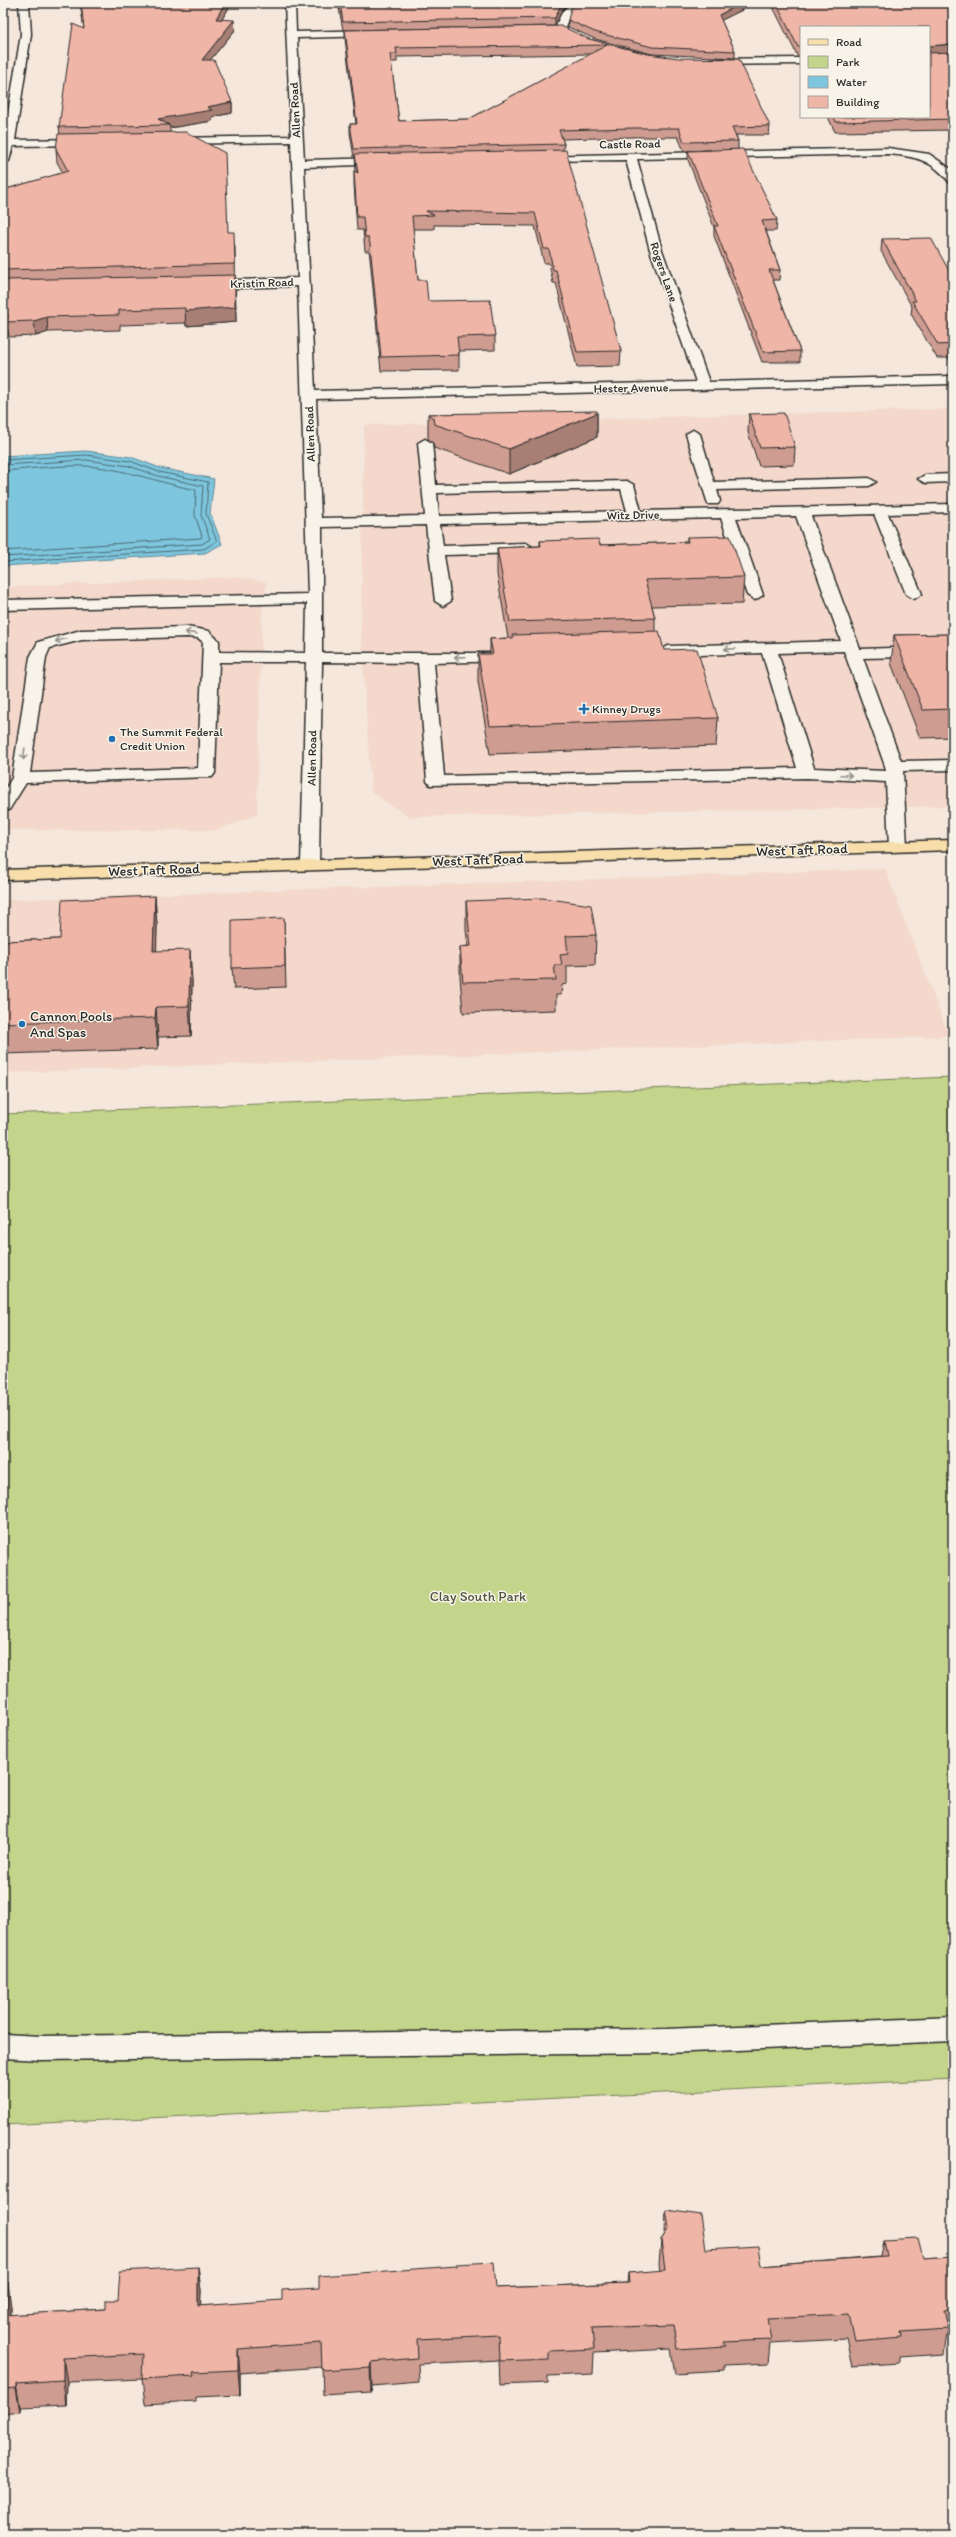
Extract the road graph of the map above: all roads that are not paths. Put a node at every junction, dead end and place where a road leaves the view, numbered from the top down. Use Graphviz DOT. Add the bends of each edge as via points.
graph roads {
  1 [pos="24,3"];
  2 [pos="290,3"];
  3 [pos="577,3"];
  4 [pos="387,33"];
  5 [pos="291,35"];
  6 [pos="574,37"];
  7 [pos="9,60"];
  8 [pos="21,60"];
  9 [pos="800,61"];
  10 [pos="699,62"];
  11 [pos="296,139"];
  12 [pos="160,141"];
  13 [pos="96,142"];
  14 [pos="9,143"];
  15 [pos="631,156"];
  16 [pos="527,158"];
  17 [pos="3,161"];
  18 [pos="399,161"];
  19 [pos="297,164"];
  20 [pos="953,180"];
  21 [pos="304,282"];
  22 [pos="193,285"];
  23 [pos="953,380"];
  24 [pos="704,386"];
  25 [pos="308,395"];
  26 [pos="693,434"];
  27 [pos="425,444"];
  28 [pos="953,478"];
  29 [pos="925,479"];
  30 [pos="869,482"];
  31 [pos="709,486"];
  32 [pos="429,489"];
  33 [pos="953,508"];
  34 [pos="879,509"];
  35 [pos="802,511"];
  36 [pos="722,513"];
  37 [pos="635,515"];
  38 [pos="432,520"];
  39 [pos="314,523"];
  40 [pos="737,543"];
  41 [pos="690,544"];
  42 [pos="539,548"];
  43 [pos="436,551"];
  44 [pos="914,594"];
  45 [pos="755,595"];
  46 [pos="315,598"];
  47 [pos="443,601"];
  48 [pos="3,605"];
  49 [pos="769,648"];
  50 [pos="850,650"];
  51 [pos="953,651"];
  52 [pos="649,652"];
  53 [pos="522,655"];
  54 [pos="211,657"];
  55 [pos="314,657"];
  56 [pos="426,658"];
  57 [pos="953,765"];
  58 [pos="894,772"];
  59 [pos="807,773"];
  60 [pos="21,778"];
  61 [pos="3,806"];
  62 [pos="953,845"];
  63 [pos="898,847"];
  64 [pos="310,865"];
  65 [pos="3,875"];
  66 [pos="953,2029"];
  67 [pos="3,2046"];
  1 -- 8 [label="street" via="26,34"];
  2 -- 5 [label="street, Allen Road"];
  3 -- 6 [label="street" via="566,13 559,30"];
  4 -- 5 [label="street"];
  5 -- 11 [label="street, Allen Road"];
  7 -- 8 [label="street"];
  8 -- 14 [label="street"];
  9 -- 10 [label="street"];
  11 -- 12 [label="street"];
  11 -- 19 [label="street, Allen Road"];
  13 -- 14 [label="street"];
  14 -- 17 [label="street"];
  15 -- 16 [label="street, Castle Road"];
  15 -- 20 [label="street, Castle Road" via="911,153 932,158 946,168"];
  15 -- 24 [label="street, Rogers Lane" via="656,250"];
  18 -- 19 [label="street"];
  19 -- 21 [label="street, Allen Road"];
  21 -- 22 [label="street, Kristin Road"];
  21 -- 25 [label="street, Allen Road"];
  23 -- 24 [label="street, Hester Avenue"];
  24 -- 25 [label="street, Hester Avenue"];
  25 -- 39 [label="street, Allen Road"];
  26 -- 31 [label="street"];
  27 -- 32 [label="street"];
  28 -- 29 [label="street"];
  30 -- 31 [label="street"];
  31 -- 36 [label="street"];
  32 -- 37 [label="street" via="626,485"];
  32 -- 38 [label="street"];
  33 -- 34 [label="street, Witz Drive"];
  34 -- 35 [label="street, Witz Drive"];
  34 -- 44 [label="street"];
  35 -- 36 [label="street, Witz Drive"];
  35 -- 50 [label="street"];
  36 -- 37 [label="street, Witz Drive"];
  36 -- 40 [label="street"];
  37 -- 38 [label="street, Witz Drive"];
  38 -- 39 [label="street, Witz Drive"];
  38 -- 43 [label="street"];
  39 -- 46 [label="street, Allen Road"];
  40 -- 41 [label="street"];
  40 -- 45 [label="street"];
  42 -- 43 [label="street"];
  43 -- 47 [label="street"];
  46 -- 48 [label="street"];
  46 -- 55 [label="street, Allen Road"];
  49 -- 50 [label="street"];
  49 -- 52 [label="street, one-way"];
  49 -- 59 [label="street"];
  50 -- 51 [label="street"];
  50 -- 58 [label="street"];
  53 -- 56 [label="street, one-way"];
  54 -- 55 [label="street"];
  54 -- 60 [label="street" via="206,773"];
  54 -- 60 [label="street, one-way" via="211,641 203,634 187,632 81,635 44,645 38,656"];
  55 -- 56 [label="street"];
  55 -- 64 [label="street, Allen Road"];
  56 -- 59 [label="street" via="436,781"];
  57 -- 58 [label="street"];
  59 -- 58 [label="street, one-way"];
  58 -- 63 [label="street"];
  60 -- 61 [label="street"];
  62 -- 63 [label="main road, West Taft Road"];
  63 -- 64 [label="main road, West Taft Road"];
  64 -- 65 [label="main road, West Taft Road"];
  66 -- 67 [label="street" via="666,2041 40,2048"];
}
